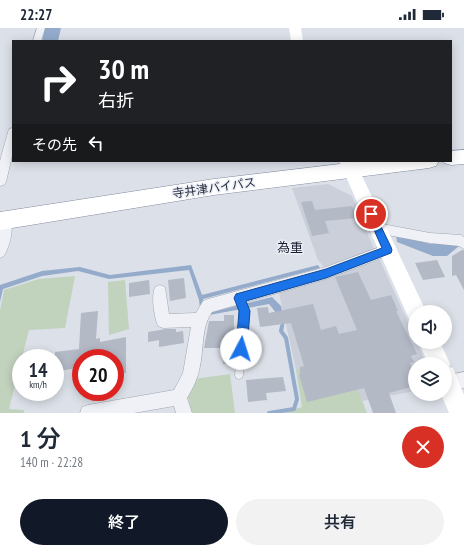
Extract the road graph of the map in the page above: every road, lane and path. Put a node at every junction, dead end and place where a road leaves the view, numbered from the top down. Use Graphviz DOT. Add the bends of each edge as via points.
graph roads {
  1 [pos="41,28"];
  2 [pos="295,28"];
  3 [pos="37,40"];
  4 [pos="297,40"];
  5 [pos="12,136"];
  6 [pos="464,157"];
  7 [pos="452,158"];
  8 [pos="413,162"];
  9 [pos="349,166"];
  10 [pos="0,182"];
  11 [pos="3,220"];
  12 [pos="377,228"];
  13 [pos="464,243"];
  14 [pos="388,250"];
  15 [pos="0,252"];
  16 [pos="160,292"];
  17 [pos="239,298"];
  18 [pos="413,305"];
  19 [pos="203,313"];
  20 [pos="239,375"];
  21 [pos="452,386"];
  22 [pos="179,397"];
  23 [pos="88,413"];
  24 [pos="184,413"];
  25 [pos="460,413"];
  1 -- 3 [label="street"];
  2 -- 4 [label="street"];
  5 -- 10 [label="street"];
  6 -- 7 [label="highway"];
  8 -- 9 [label="highway, 寺井津バイパス"];
  9 -- 11 [label="highway, 寺井津バイパス"];
  9 -- 12 [label="street"];
  11 -- 15 [label="street" via="6,228"];
  12 -- 13 [label="street"];
  12 -- 14 [label="street"];
  14 -- 17 [label="street" via="326,274"];
  14 -- 18 [label="street"];
  16 -- 19 [label="street" via="163,321 195,320"];
  17 -- 19 [label="street"];
  17 -- 20 [label="lane" via="245,311"];
  19 -- 22 [label="street" via="190,375"];
  21 -- 25 [label="street"];
  22 -- 23 [label="street"];
  22 -- 24 [label="street"];
}
